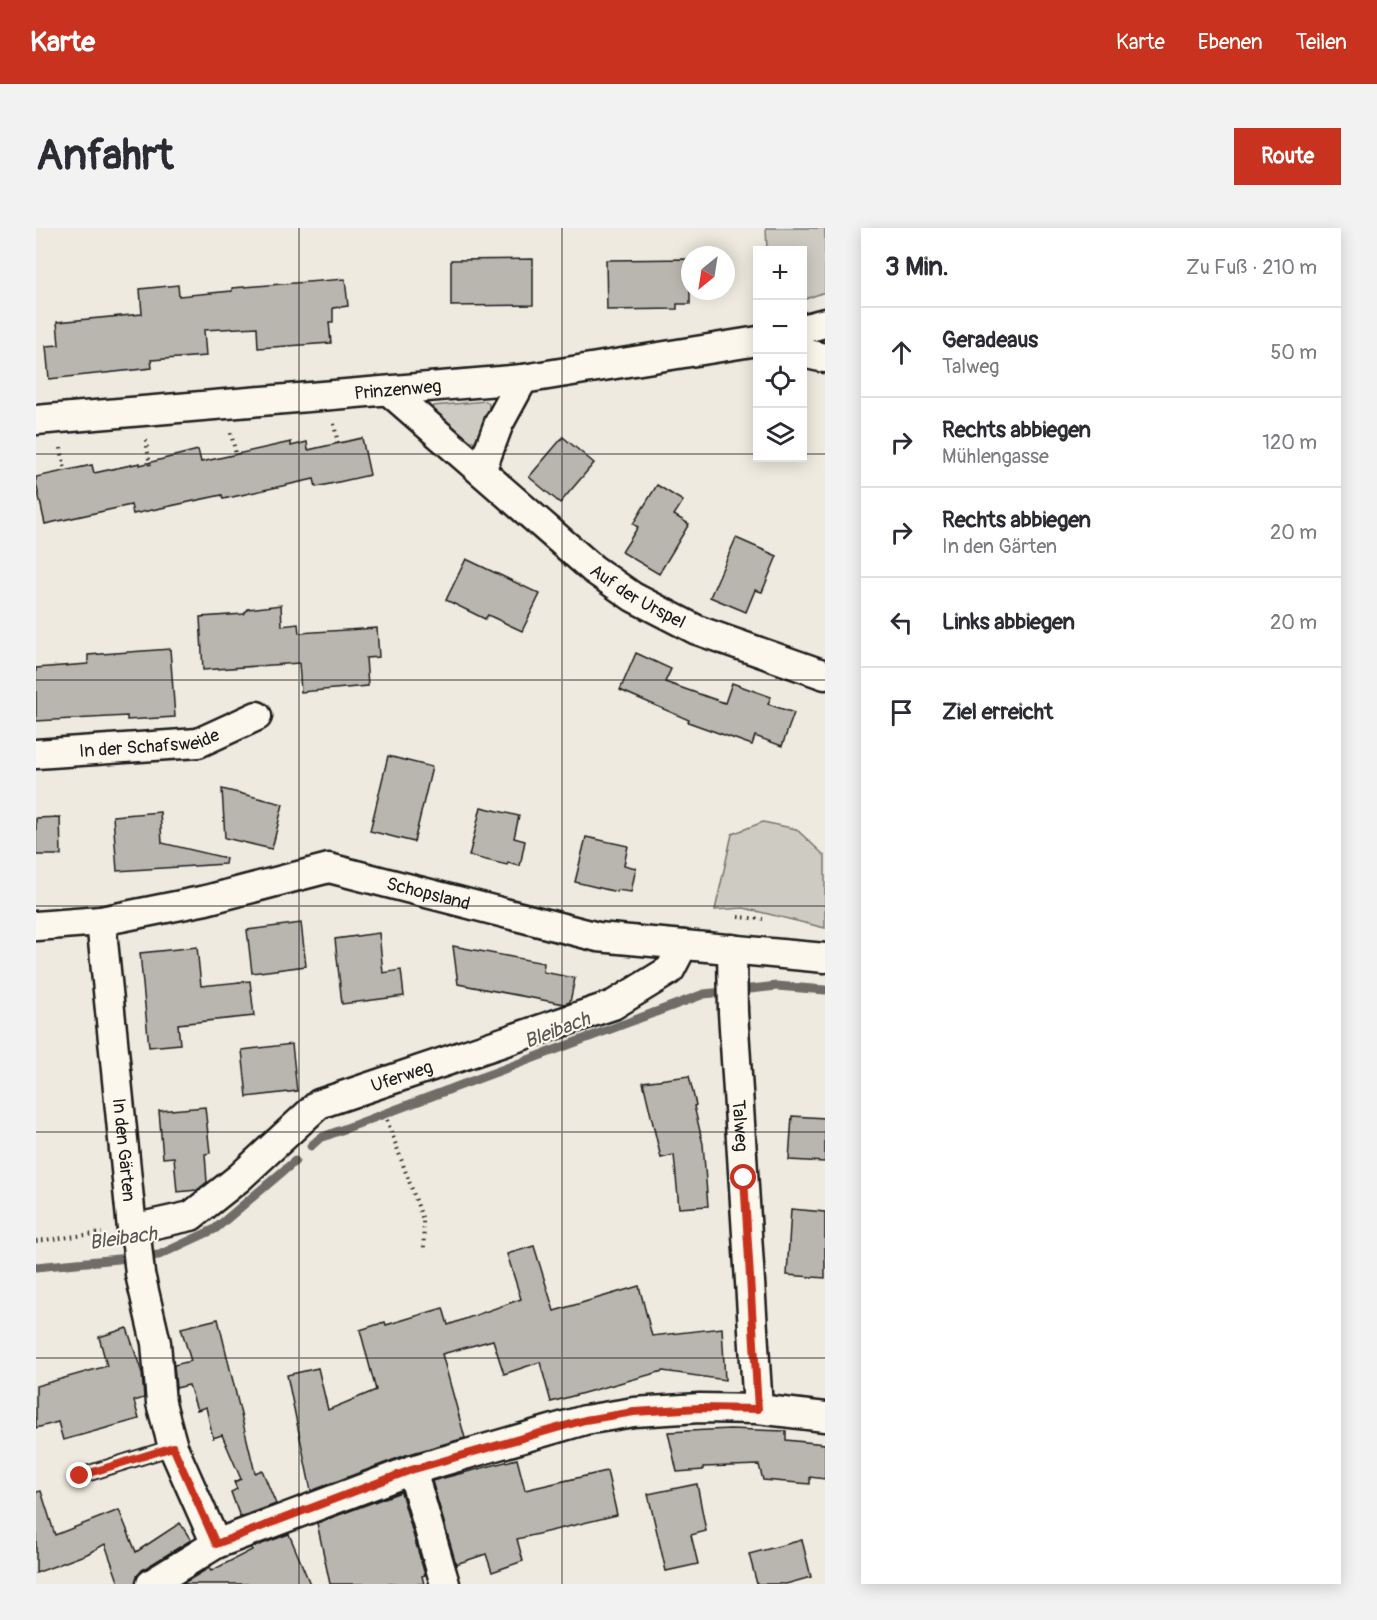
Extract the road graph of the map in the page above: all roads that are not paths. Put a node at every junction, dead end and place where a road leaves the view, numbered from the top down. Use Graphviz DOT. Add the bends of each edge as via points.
graph roads {
  1 [pos="825,323"];
  2 [pos="807,328"];
  3 [pos="753,343"];
  4 [pos="807,354"];
  5 [pos="825,358"];
  6 [pos="523,379"];
  7 [pos="390,392"];
  8 [pos="36,420"];
  9 [pos="481,471"];
  10 [pos="825,675"];
  11 [pos="257,716"];
  12 [pos="36,754"];
  13 [pos="101,921"];
  14 [pos="36,926"];
  15 [pos="683,945"];
  16 [pos="732,949"];
  17 [pos="825,958"];
  18 [pos="135,1237"];
  19 [pos="758,1409"];
  20 [pos="825,1417"];
  21 [pos="173,1447"];
  22 [pos="411,1470"];
  23 [pos="80,1476"];
  24 [pos="216,1544"];
  25 [pos="151,1584"];
  26 [pos="445,1584"];
  1 -- 2 [label="street"];
  3 -- 6 [label="street, Prinzenweg"];
  4 -- 5 [label="street"];
  6 -- 7 [label="street, Prinzenweg"];
  6 -- 9 [label="street" via="499,423"];
  7 -- 8 [label="street, Prinzenweg"];
  7 -- 9 [label="street, Auf der Urspel"];
  9 -- 10 [label="street, Auf der Urspel" via="593,569 633,597 697,630"];
  11 -- 12 [label="street, In der Schafsweide" via="198,743"];
  13 -- 14 [label="street, Schopsland"];
  13 -- 15 [label="street, Schopsland" via="206,900 329,868 598,937"];
  13 -- 18 [label="street, In den Gärten"];
  15 -- 16 [label="street, Schopsland"];
  15 -- 18 [label="street, Uferweg" via="670,970 613,1005 319,1104 238,1179 191,1216"];
  16 -- 17 [label="street, Schopsland"];
  16 -- 19 [label="street, Talweg"];
  18 -- 21 [label="street, In den Gärten" via="156,1343 161,1403"];
  19 -- 20 [label="street"];
  19 -- 22 [label="street" via="634,1412 585,1420"];
  21 -- 23 [label="lane"];
  21 -- 24 [label="street, In den Gärten"];
  22 -- 24 [label="street"];
  22 -- 26 [label="street"];
  24 -- 25 [label="street"];
}
